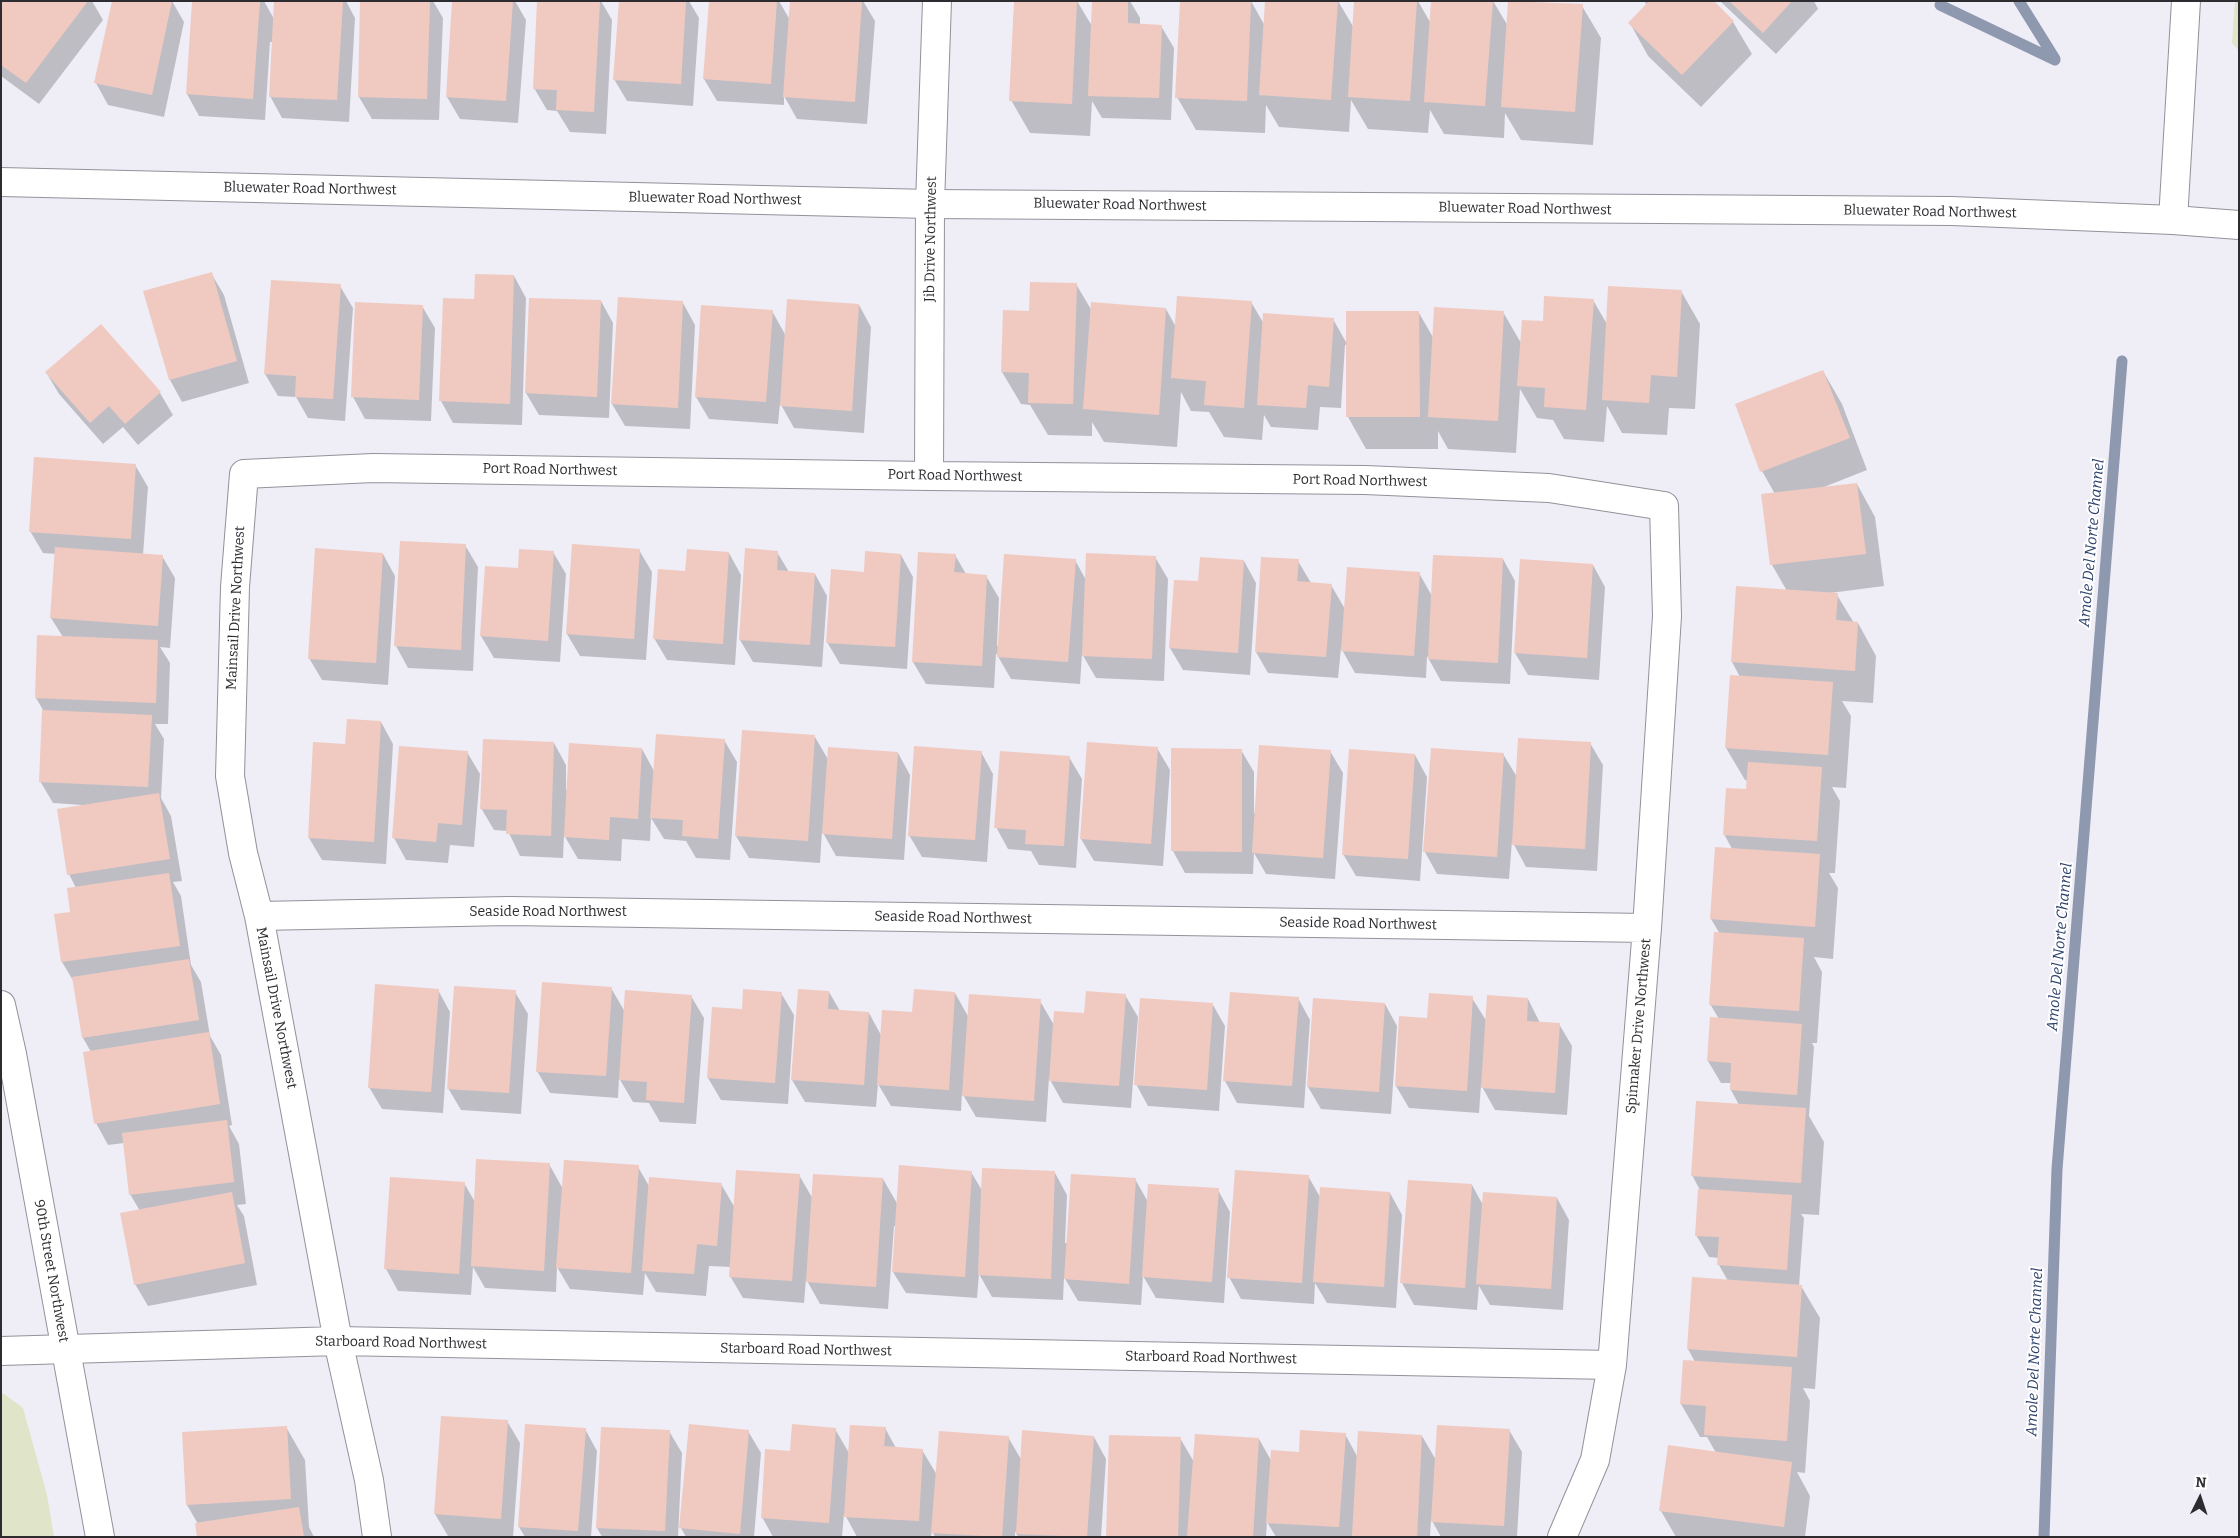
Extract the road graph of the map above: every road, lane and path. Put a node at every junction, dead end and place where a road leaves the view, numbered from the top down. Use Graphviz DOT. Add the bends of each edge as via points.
graph roads {
  1 [pos="937,1"];
  2 [pos="2186,1"];
  3 [pos="1,182"];
  4 [pos="930,204"];
  5 [pos="2173,220"];
  6 [pos="2239,225"];
  7 [pos="244,474"];
  8 [pos="930,476"];
  9 [pos="1664,506"];
  10 [pos="259,916"];
  11 [pos="1647,928"];
  12 [pos="1,1005"];
  13 [pos="338,1341"];
  14 [pos="65,1348"];
  15 [pos="1,1351"];
  16 [pos="1612,1365"];
  17 [pos="100,1537"];
  18 [pos="377,1537"];
  19 [pos="1562,1537"];
  1 -- 4 [label="street, Jib Drive Northwest"];
  2 -- 5 [label="street"];
  3 -- 4 [label="street, Bluewater Road Northwest"];
  4 -- 5 [label="street, Bluewater Road Northwest" via="1952,211"];
  4 -- 8 [label="street, Jib Drive Northwest"];
  5 -- 6 [label="street, Bluewater Road Northwest"];
  7 -- 8 [label="street, Port Road Northwest" via="373,468"];
  7 -- 10 [label="street, Mainsail Drive Northwest" via="235,587 230,776"];
  8 -- 9 [label="street, Port Road Northwest" via="1365,480 1549,488"];
  9 -- 11 [label="street, Spinnaker Drive Northwest" via="1667,616"];
  10 -- 11 [label="street, Seaside Road Northwest" via="509,911"];
  10 -- 13 [label="street, Mainsail Drive Northwest"];
  11 -- 16 [label="street, Spinnaker Drive Northwest"];
  12 -- 14 [label="street, 90th Street Northwest"];
  13 -- 14 [label="street, Starboard Road Northwest"];
  13 -- 16 [label="street, Starboard Road Northwest"];
  13 -- 18 [label="street, Mainsail Drive Northwest"];
  14 -- 15 [label="street, Starboard Road Northwest"];
  14 -- 17 [label="street, 90th Street Northwest"];
  16 -- 19 [label="street, Spinnaker Drive Northwest" via="1595,1460"];
}
